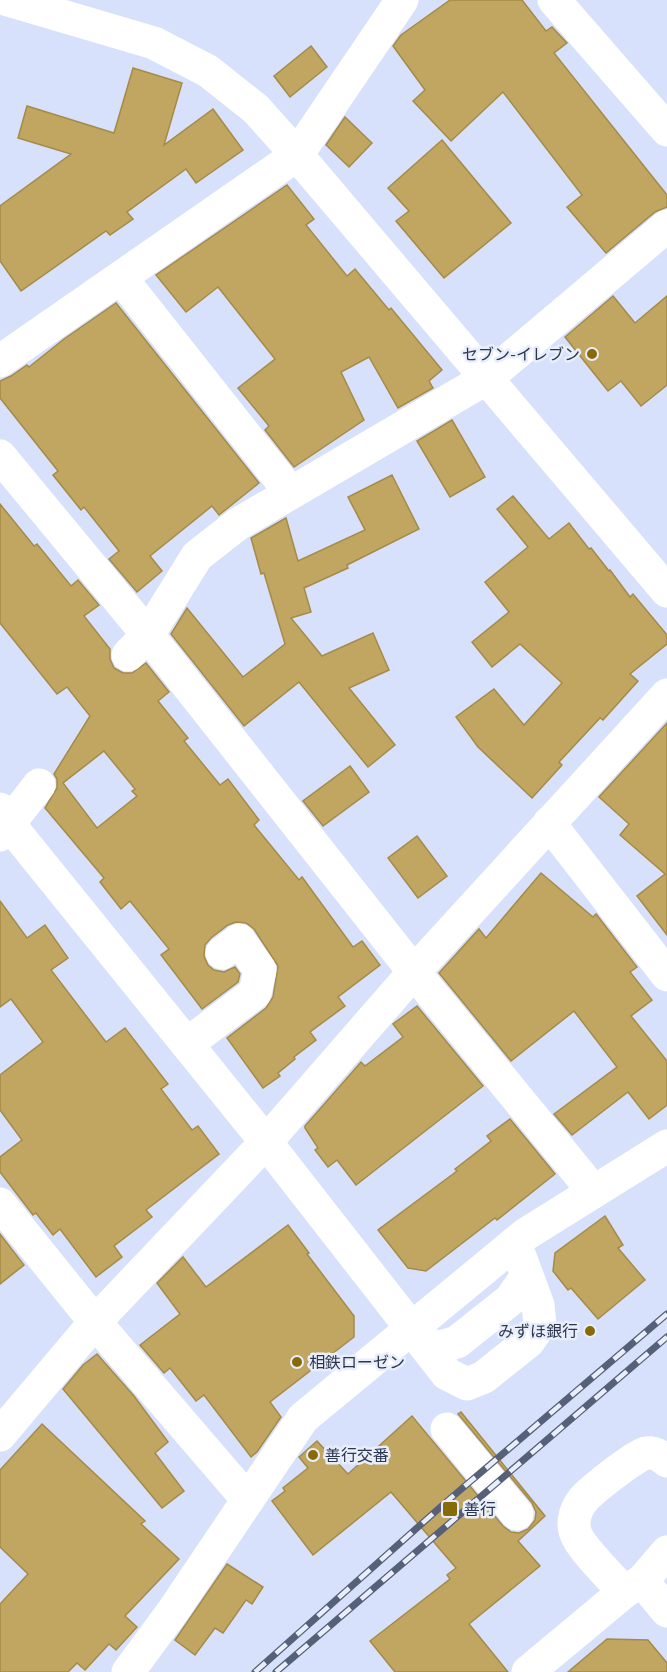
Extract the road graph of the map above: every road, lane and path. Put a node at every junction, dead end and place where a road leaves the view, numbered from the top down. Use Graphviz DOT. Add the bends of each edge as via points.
graph roads {
  1 [pos="8,0"];
  2 [pos="402,0"];
  3 [pos="555,0"];
  4 [pos="667,130"];
  5 [pos="297,155"];
  6 [pos="667,226"];
  7 [pos="121,278"];
  8 [pos="0,361"];
  9 [pos="487,378"];
  10 [pos="0,456"];
  11 [pos="290,492"];
  12 [pos="667,591"];
  13 [pos="138,645"];
  14 [pos="667,695"];
  15 [pos="39,785"];
  16 [pos="3,823"];
  17 [pos="549,823"];
  18 [pos="222,953"];
  19 [pos="414,972"];
  20 [pos="667,975"];
  21 [pos="187,1044"];
  22 [pos="266,1142"];
  23 [pos="667,1146"];
  24 [pos="593,1192"];
  25 [pos="0,1204"];
  26 [pos="515,1243"];
  27 [pos="527,1276"];
  28 [pos="95,1322"];
  29 [pos="417,1336"];
  30 [pos="447,1429"];
  31 [pos="0,1435"];
  32 [pos="667,1461"];
  33 [pos="249,1500"];
  34 [pos="517,1514"];
  35 [pos="667,1552"];
  36 [pos="633,1586"];
  37 [pos="667,1611"];
  38 [pos="128,1672"];
  39 [pos="528,1672"];
  1 -- 5 [label="street" via="154,43 208,70 256,110"];
  2 -- 5 [label="street"];
  3 -- 4 [label="street"];
  5 -- 7 [label="street"];
  5 -- 9 [label="street"];
  6 -- 9 [label="street"];
  7 -- 8 [label="street"];
  7 -- 11 [label="street"];
  9 -- 11 [label="street"];
  9 -- 12 [label="street"];
  10 -- 13 [label="street"];
  11 -- 13 [label="street" via="238,524 198,556"];
  13 -- 19 [label="street"];
  14 -- 17 [label="street"];
  15 -- 16 [label="street"];
  16 -- 21 [label="street"];
  17 -- 19 [label="street"];
  17 -- 20 [label="street"];
  18 -- 21 [label="street" via="240,940 260,970 255,993"];
  19 -- 22 [label="street"];
  19 -- 24 [label="street"];
  21 -- 22 [label="street"];
  22 -- 28 [label="street"];
  22 -- 29 [label="street"];
  23 -- 24 [label="street"];
  24 -- 26 [label="street"];
  25 -- 28 [label="street"];
  26 -- 27 [label="street"];
  26 -- 29 [label="street"];
  27 -- 29 [label="street" via="510,1300 457,1342 440,1347"];
  27 -- 29 [label="street" via="538,1305 540,1324 529,1341 484,1377 467,1384 447,1374"];
  28 -- 31 [label="street"];
  28 -- 33 [label="street"];
  29 -- 33 [label="street" via="303,1418"];
  30 -- 34 [label="street"];
  32 -- 36 [label="street" via="647,1453 635,1458 582,1501 575,1514 574,1530 579,1541"];
  33 -- 38 [label="street"];
  35 -- 36 [label="street"];
  36 -- 37 [label="street"];
  36 -- 39 [label="street"];
}
